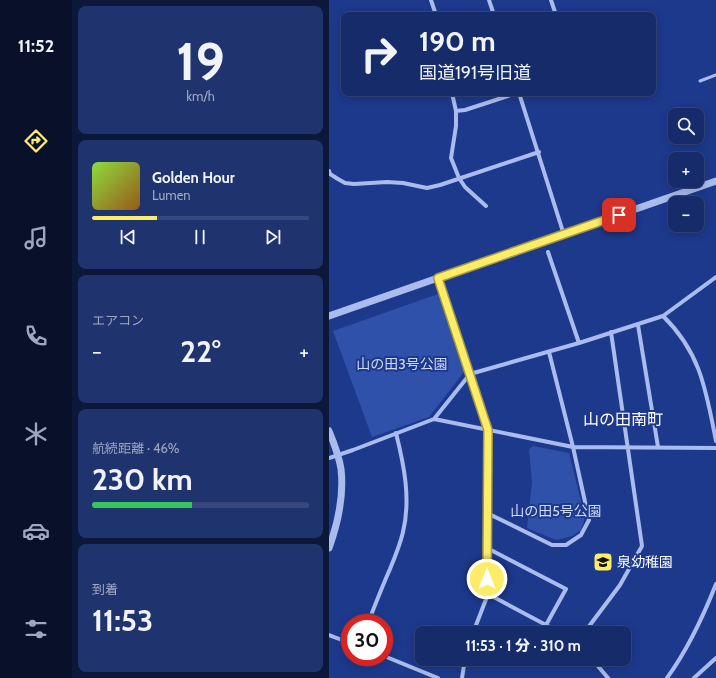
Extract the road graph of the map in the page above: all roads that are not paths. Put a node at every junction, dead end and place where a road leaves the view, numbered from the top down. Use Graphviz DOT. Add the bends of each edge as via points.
graph roads {
  1 [pos="431,0"];
  2 [pos="489,0"];
  3 [pos="551,0"];
  4 [pos="435,12"];
  5 [pos="493,12"];
  6 [pos="555,12"];
  7 [pos="716,75"];
  8 [pos="699,81"];
  9 [pos="452,96"];
  10 [pos="509,96"];
  11 [pos="519,96"];
  12 [pos="455,111"];
  13 [pos="539,152"];
  14 [pos="329,171"];
  15 [pos="459,178"];
  16 [pos="716,181"];
  17 [pos="486,206"];
  18 [pos="564,235"];
  19 [pos="548,252"];
  20 [pos="716,276"];
  21 [pos="438,278"];
  22 [pos="329,316"];
  23 [pos="663,316"];
  24 [pos="638,325"];
  25 [pos="611,332"];
  26 [pos="579,343"];
  27 [pos="549,352"];
  28 [pos="470,374"];
  29 [pos="434,419"];
  30 [pos="488,430"];
  31 [pos="329,431"];
  32 [pos="396,433"];
  33 [pos="716,441"];
  34 [pos="658,447"];
  35 [pos="573,448"];
  36 [pos="716,448"];
  37 [pos="628,449"];
  38 [pos="338,454"];
  39 [pos="329,458"];
  40 [pos="487,513"];
  41 [pos="329,548"];
  42 [pos="487,548"];
  43 [pos="716,584"];
  44 [pos="487,594"];
  45 [pos="372,614"];
  46 [pos="546,625"];
  47 [pos="476,626"];
  48 [pos="589,626"];
  49 [pos="329,635"];
  50 [pos="341,640"];
  51 [pos="716,658"];
  52 [pos="393,660"];
  53 [pos="464,666"];
  54 [pos="598,666"];
  55 [pos="438,678"];
  56 [pos="462,678"];
  57 [pos="608,678"];
  58 [pos="667,678"];
  59 [pos="694,678"];
  1 -- 4 [label="street"];
  2 -- 5 [label="street"];
  3 -- 6 [label="street"];
  7 -- 8 [label="lane"];
  9 -- 12 [label="street"];
  10 -- 12 [label="street"];
  11 -- 13 [label="street"];
  12 -- 15 [label="street" via="451,158"];
  13 -- 15 [label="street"];
  13 -- 18 [label="street"];
  14 -- 15 [label="street" via="345,183 387,182 427,188"];
  15 -- 17 [label="street"];
  16 -- 18 [label="street"];
  18 -- 21 [label="street"];
  19 -- 26 [label="street"];
  20 -- 23 [label="street"];
  21 -- 22 [label="street"];
  21 -- 28 [label="street"];
  23 -- 24 [label="street"];
  23 -- 33 [label="street" via="682,337 701,375"];
  24 -- 25 [label="street"];
  24 -- 34 [label="street"];
  25 -- 26 [label="street"];
  25 -- 37 [label="street"];
  26 -- 27 [label="street"];
  27 -- 28 [label="street"];
  27 -- 35 [label="street"];
  28 -- 29 [label="street"];
  28 -- 30 [label="street"];
  29 -- 30 [label="street"];
  29 -- 32 [label="street"];
  30 -- 35 [label="street"];
  30 -- 40 [label="street"];
  31 -- 38 [label="street"];
  32 -- 38 [label="street"];
  32 -- 45 [label="street" via="406,487 406,514 403,533"];
  34 -- 36 [label="street"];
  34 -- 37 [label="street"];
  35 -- 37 [label="street"];
  35 -- 40 [label="street" via="589,520 581,535 566,545 553,545"];
  37 -- 48 [label="street" via="642,546 620,585"];
  38 -- 39 [label="street"];
  38 -- 41 [label="street" via="342,491"];
  40 -- 42 [label="street"];
  42 -- 44 [label="street"];
  42 -- 46 [label="street" via="566,589"];
  43 -- 58 [label="street" via="689,643"];
  44 -- 46 [label="street"];
  44 -- 47 [label="street"];
  49 -- 50 [label="street"];
  51 -- 59 [label="street"];
  52 -- 55 [label="street"];
  53 -- 56 [label="street"];
  54 -- 57 [label="street"];
}
